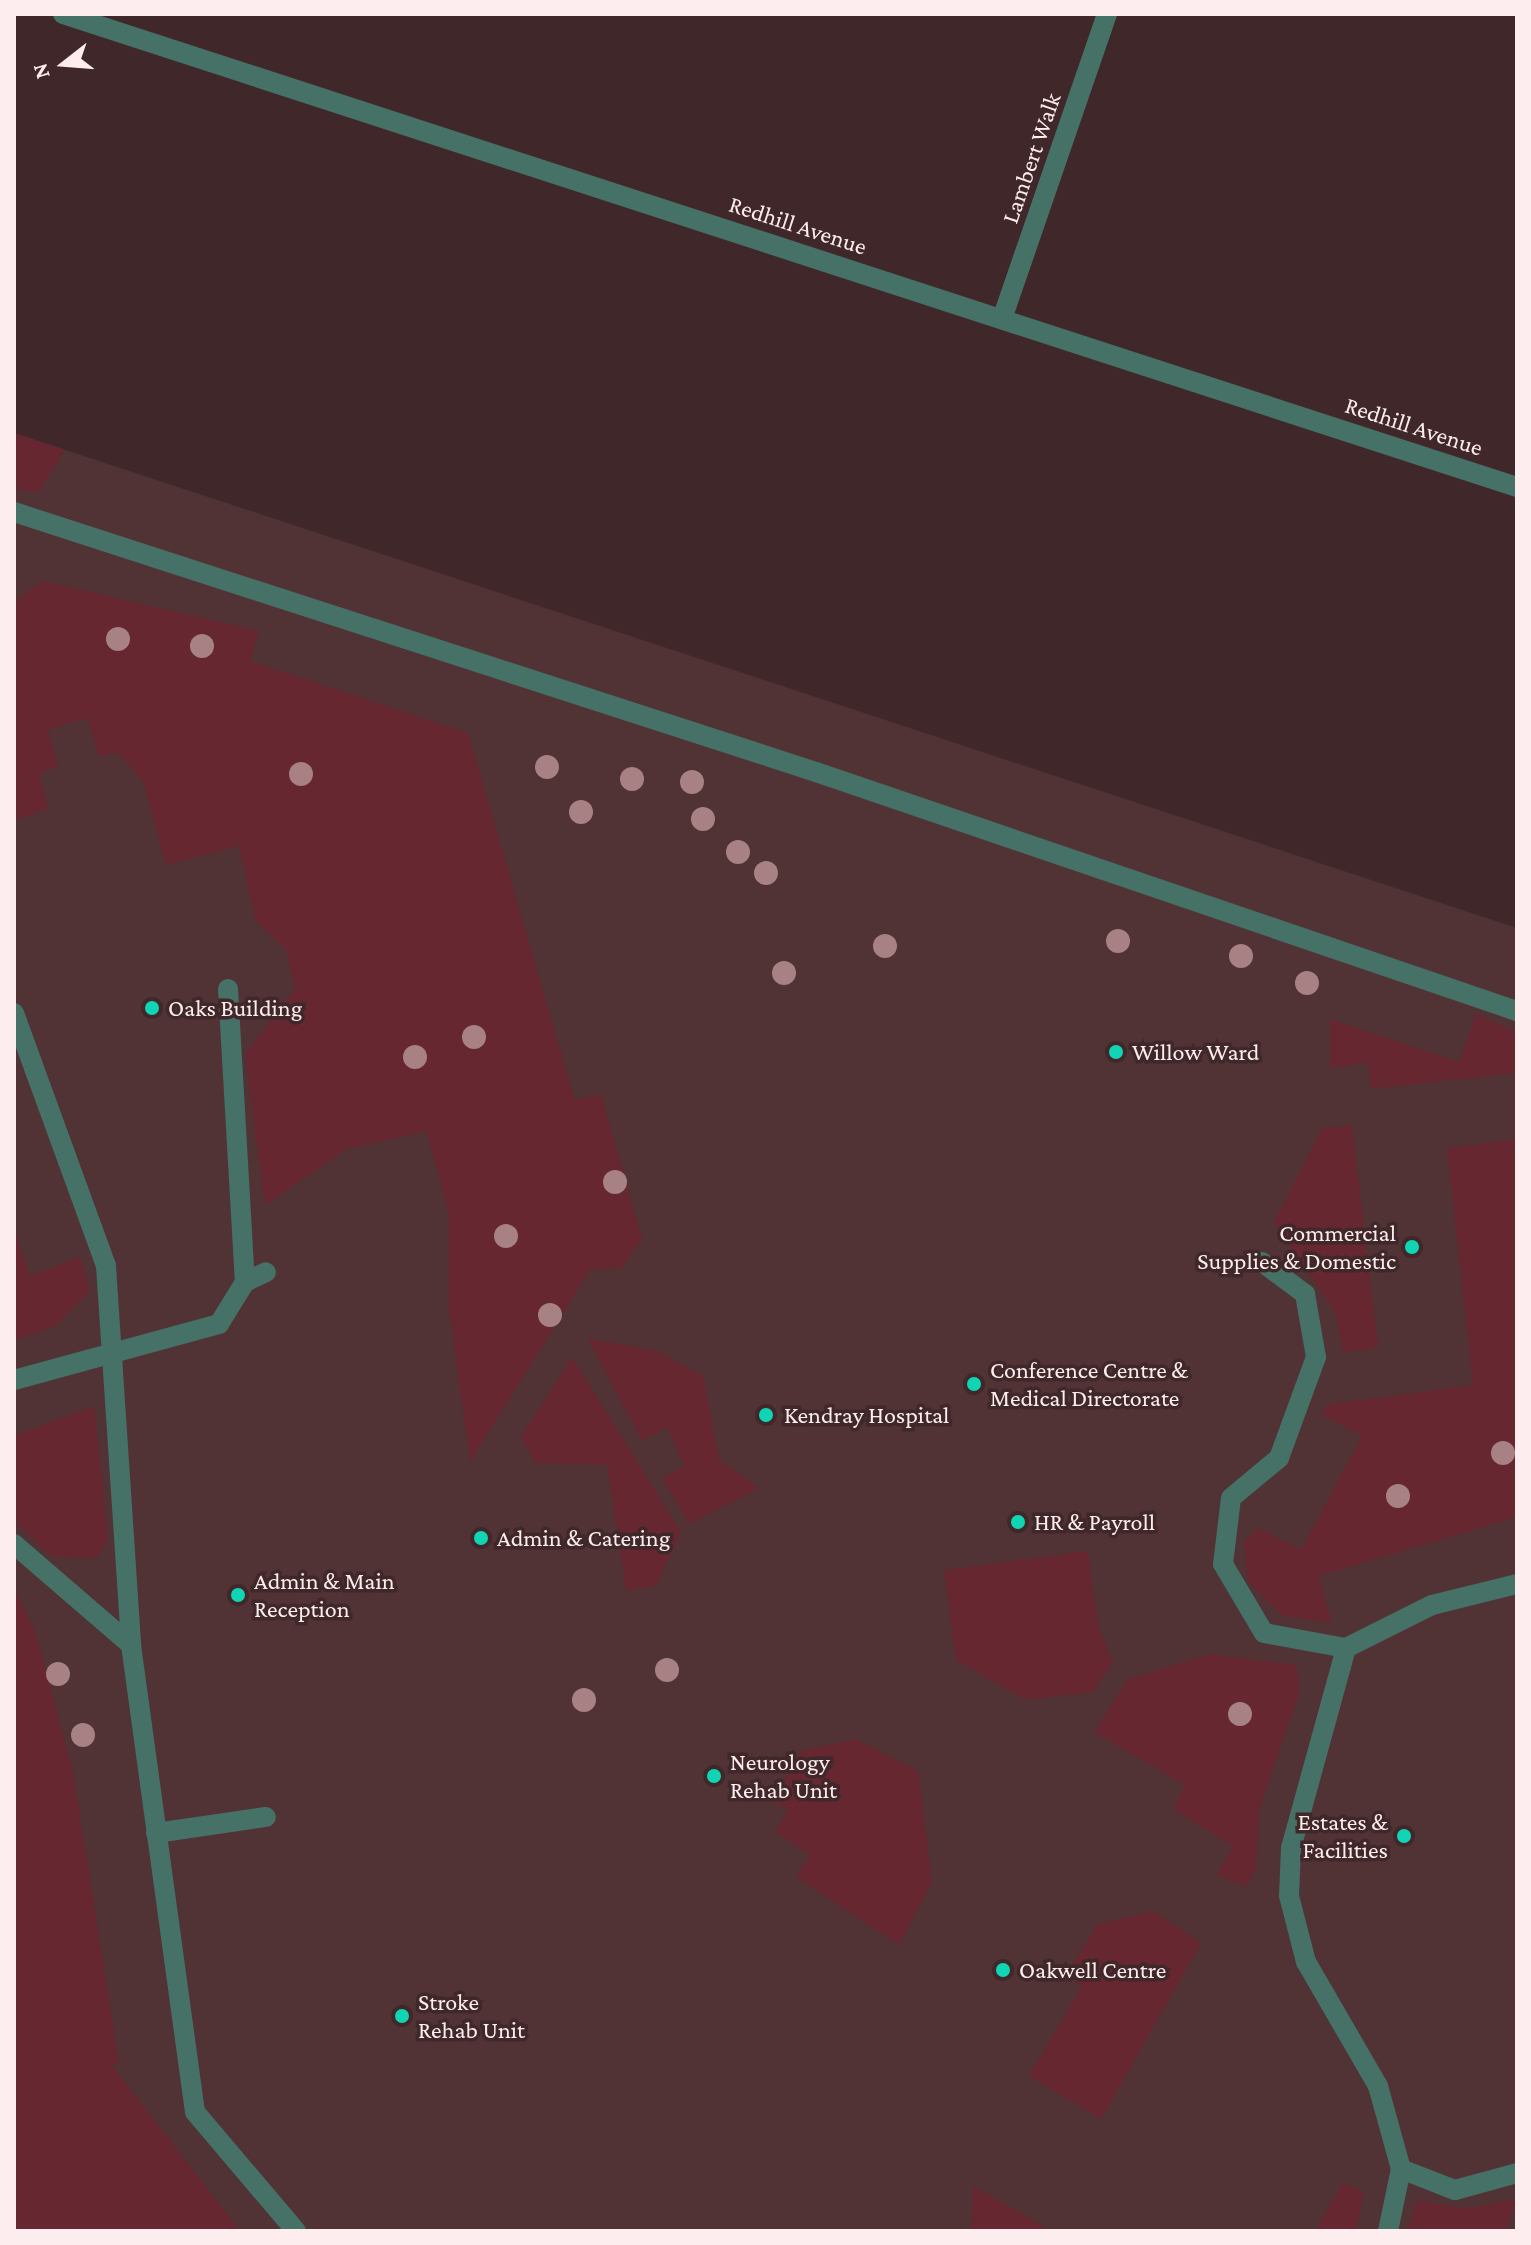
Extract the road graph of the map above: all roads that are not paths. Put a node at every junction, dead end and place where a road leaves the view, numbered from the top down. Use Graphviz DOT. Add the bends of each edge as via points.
graph roads {
  1 [pos="63,14"];
  2 [pos="1107,14"];
  3 [pos="1002,319"];
  4 [pos="1517,487"];
  5 [pos="14,512"];
  6 [pos="228,989"];
  7 [pos="1517,1011"];
  8 [pos="14,1013"];
  9 [pos="1262,1262"];
  10 [pos="266,1272"];
  11 [pos="245,1282"];
  12 [pos="109,1349"];
  13 [pos="14,1380"];
  14 [pos="14,1544"];
  15 [pos="1517,1584"];
  16 [pos="131,1645"];
  17 [pos="1346,1648"];
  18 [pos="266,1817"];
  19 [pos="156,1833"];
  20 [pos="1401,2169"];
  21 [pos="1517,2173"];
  22 [pos="296,2231"];
  23 [pos="1388,2231"];
  1 -- 3 [label="street, Redhill Avenue"];
  2 -- 3 [label="street, Lambert Walk"];
  3 -- 4 [label="street, Redhill Avenue"];
  5 -- 7 [label="street" via="816,772"];
  6 -- 11 [label="street"];
  8 -- 12 [label="street" via="106,1266"];
  9 -- 17 [label="street" via="1305,1294 1316,1357 1279,1458 1231,1498 1223,1564 1264,1633"];
  10 -- 11 [label="street"];
  11 -- 12 [label="street" via="219,1324"];
  12 -- 13 [label="street"];
  12 -- 16 [label="street"];
  14 -- 16 [label="street"];
  15 -- 17 [label="street" via="1432,1605"];
  16 -- 19 [label="street"];
  17 -- 20 [label="street" via="1291,1848 1289,1896 1306,1962 1378,2086"];
  18 -- 19 [label="street"];
  19 -- 22 [label="street" via="195,2112"];
  20 -- 21 [label="street" via="1455,2190"];
  20 -- 23 [label="street"];
}
